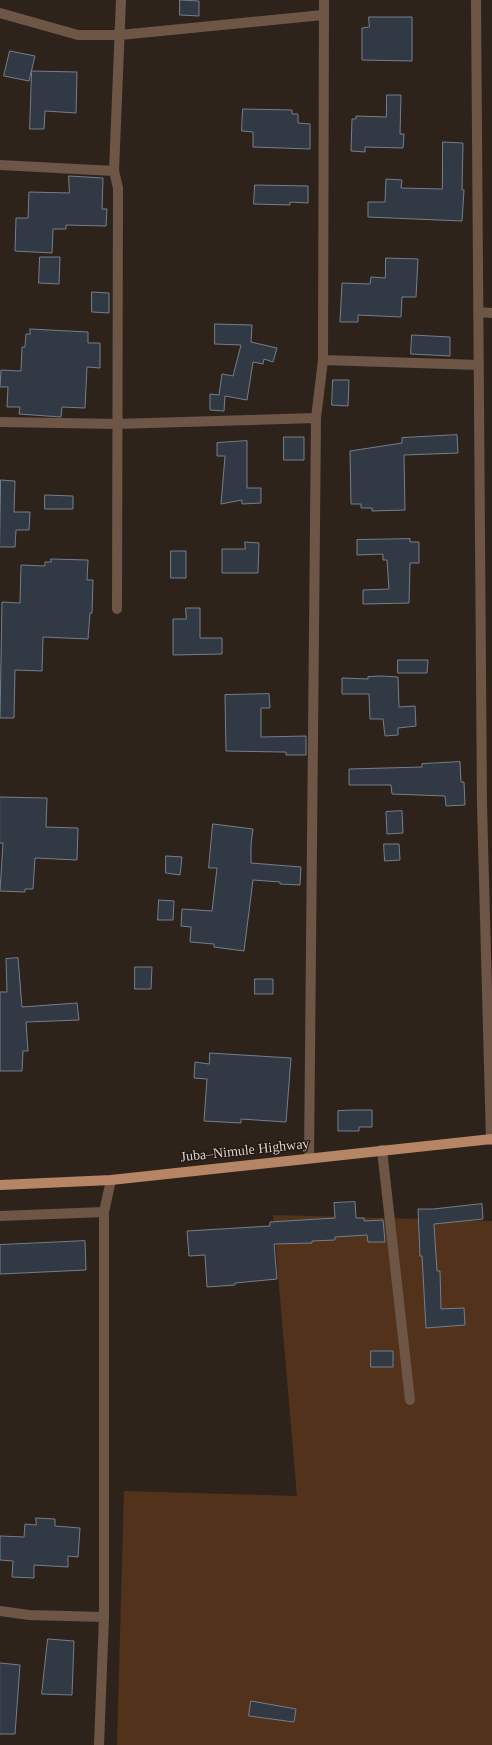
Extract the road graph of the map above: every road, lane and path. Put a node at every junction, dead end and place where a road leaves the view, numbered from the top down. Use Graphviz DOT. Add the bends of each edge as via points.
graph roads {
  1 [pos="121,0"];
  2 [pos="324,0"];
  3 [pos="476,0"];
  4 [pos="0,13"];
  5 [pos="323,15"];
  6 [pos="120,35"];
  7 [pos="0,165"];
  8 [pos="114,171"];
  9 [pos="478,312"];
  10 [pos="492,313"];
  11 [pos="323,360"];
  12 [pos="479,365"];
  13 [pos="316,418"];
  14 [pos="0,422"];
  15 [pos="117,424"];
  16 [pos="117,610"];
  17 [pos="492,1140"];
  18 [pos="382,1150"];
  19 [pos="309,1158"];
  20 [pos="111,1180"];
  21 [pos="0,1185"];
  22 [pos="104,1212"];
  23 [pos="0,1216"];
  24 [pos="410,1400"];
  25 [pos="0,1611"];
  26 [pos="104,1617"];
  27 [pos="99,1745"];
  1 -- 6 [label="street"];
  2 -- 5 [label="street"];
  3 -- 9 [label="street"];
  4 -- 6 [label="street" via="78,35"];
  5 -- 6 [label="street"];
  5 -- 11 [label="street"];
  6 -- 8 [label="street"];
  7 -- 8 [label="street"];
  8 -- 15 [label="street" via="118,188"];
  9 -- 10 [label="street"];
  9 -- 12 [label="street"];
  11 -- 12 [label="street"];
  11 -- 13 [label="street"];
  12 -- 17 [label="street" via="482,806"];
  13 -- 15 [label="street"];
  13 -- 19 [label="street"];
  14 -- 15 [label="street"];
  15 -- 16 [label="street"];
  17 -- 18 [label="main road, Juba–Nimule Highway"];
  18 -- 19 [label="main road, Juba–Nimule Highway"];
  18 -- 24 [label="street"];
  19 -- 20 [label="main road, Juba–Nimule Highway"];
  20 -- 21 [label="main road, Juba–Nimule Highway"];
  20 -- 22 [label="street"];
  22 -- 23 [label="street"];
  22 -- 26 [label="street"];
  25 -- 26 [label="street" via="30,1616"];
  26 -- 27 [label="street"];
}
